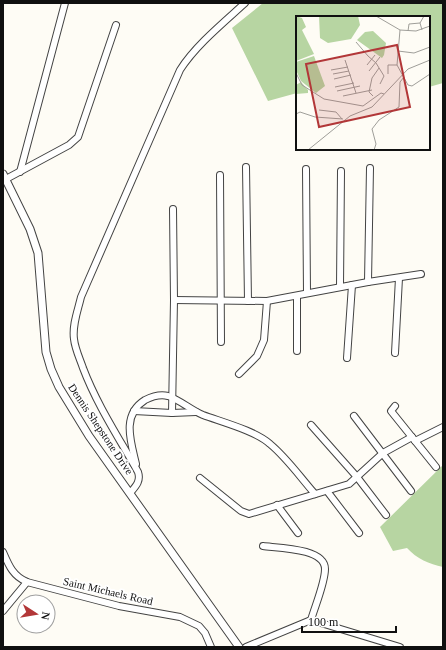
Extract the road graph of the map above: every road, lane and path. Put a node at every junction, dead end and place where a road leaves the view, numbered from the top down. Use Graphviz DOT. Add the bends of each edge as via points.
graph roads {
  1 [pos="65,3"];
  2 [pos="245,3"];
  3 [pos="116,25"];
  4 [pos="246,167"];
  5 [pos="306,168"];
  6 [pos="370,168"];
  7 [pos="341,171"];
  8 [pos="20,172"];
  9 [pos="220,175"];
  10 [pos="4,177"];
  11 [pos="173,209"];
  12 [pos="421,274"];
  13 [pos="399,278"];
  14 [pos="368,282"];
  15 [pos="352,286"];
  16 [pos="340,287"];
  17 [pos="307,293"];
  18 [pos="297,296"];
  19 [pos="174,300"];
  20 [pos="221,300"];
  21 [pos="248,301"];
  22 [pos="267,301"];
  23 [pos="222,342"];
  24 [pos="297,351"];
  25 [pos="395,353"];
  26 [pos="347,358"];
  27 [pos="239,374"];
  28 [pos="173,399"];
  29 [pos="395,406"];
  30 [pos="134,411"];
  31 [pos="196,412"];
  32 [pos="172,413"];
  33 [pos="354,416"];
  34 [pos="311,425"];
  35 [pos="443,427"];
  36 [pos="413,439"];
  37 [pos="383,453"];
  38 [pos="436,467"];
  39 [pos="138,472"];
  40 [pos="356,477"];
  41 [pos="200,478"];
  42 [pos="327,491"];
  43 [pos="411,491"];
  44 [pos="130,493"];
  45 [pos="315,494"];
  46 [pos="277,505"];
  47 [pos="386,515"];
  48 [pos="298,533"];
  49 [pos="359,533"];
  50 [pos="263,546"];
  51 [pos="3,552"];
  52 [pos="27,582"];
  53 [pos="3,611"];
  54 [pos="311,620"];
  55 [pos="211,647"];
  56 [pos="239,647"];
  57 [pos="246,647"];
  58 [pos="400,647"];
  1 -- 8 [label="street"];
  2 -- 39 [label="street" via="197,48 180,70 81,297 76,314 75,348 89,384"];
  3 -- 8 [label="street" via="78,137 69,145"];
  4 -- 21 [label="street"];
  5 -- 17 [label="street"];
  6 -- 14 [label="street"];
  7 -- 16 [label="street"];
  8 -- 10 [label="street"];
  9 -- 20 [label="street"];
  10 -- 44 [label="street, Dennis Shepstone Drive" via="30,229 38,253 43,333 51,368 71,408"];
  11 -- 19 [label="street"];
  12 -- 13 [label="street"];
  13 -- 14 [label="street"];
  13 -- 25 [label="street"];
  14 -- 15 [label="street"];
  15 -- 16 [label="street"];
  15 -- 26 [label="street"];
  16 -- 17 [label="street"];
  17 -- 18 [label="street"];
  18 -- 22 [label="street"];
  18 -- 24 [label="street"];
  19 -- 20 [label="street"];
  19 -- 28 [label="street"];
  20 -- 21 [label="street"];
  20 -- 23 [label="street"];
  21 -- 22 [label="street"];
  22 -- 27 [label="street" via="264,340 257,356"];
  28 -- 30 [label="street" via="157,395 143,402"];
  28 -- 31 [label="street"];
  28 -- 32 [label="street"];
  29 -- 36 [label="street" via="391,411"];
  30 -- 32 [label="street"];
  30 -- 39 [label="street" via="129,428"];
  31 -- 32 [label="street"];
  31 -- 45 [label="street" via="270,443"];
  33 -- 37 [label="street"];
  34 -- 40 [label="street"];
  35 -- 36 [label="street"];
  36 -- 37 [label="street"];
  36 -- 38 [label="street"];
  37 -- 40 [label="street"];
  37 -- 43 [label="street"];
  39 -- 44 [label="street" via="138,484"];
  40 -- 42 [label="street" via="349,484"];
  40 -- 47 [label="street"];
  41 -- 46 [label="street" via="245,514"];
  42 -- 45 [label="street"];
  42 -- 49 [label="street"];
  44 -- 56 [label="street, Dennis Shepstone Drive"];
  45 -- 46 [label="street"];
  46 -- 48 [label="street"];
  50 -- 54 [label="street" via="299,550 314,554 322,561 324,577"];
  51 -- 52 [label="street, Saint Michaels Road" via="10,569"];
  52 -- 53 [label="street"];
  52 -- 55 [label="street, Saint Michaels Road" via="119,606 180,617 199,626"];
  54 -- 57 [label="street"];
  54 -- 58 [label="street"];
}
